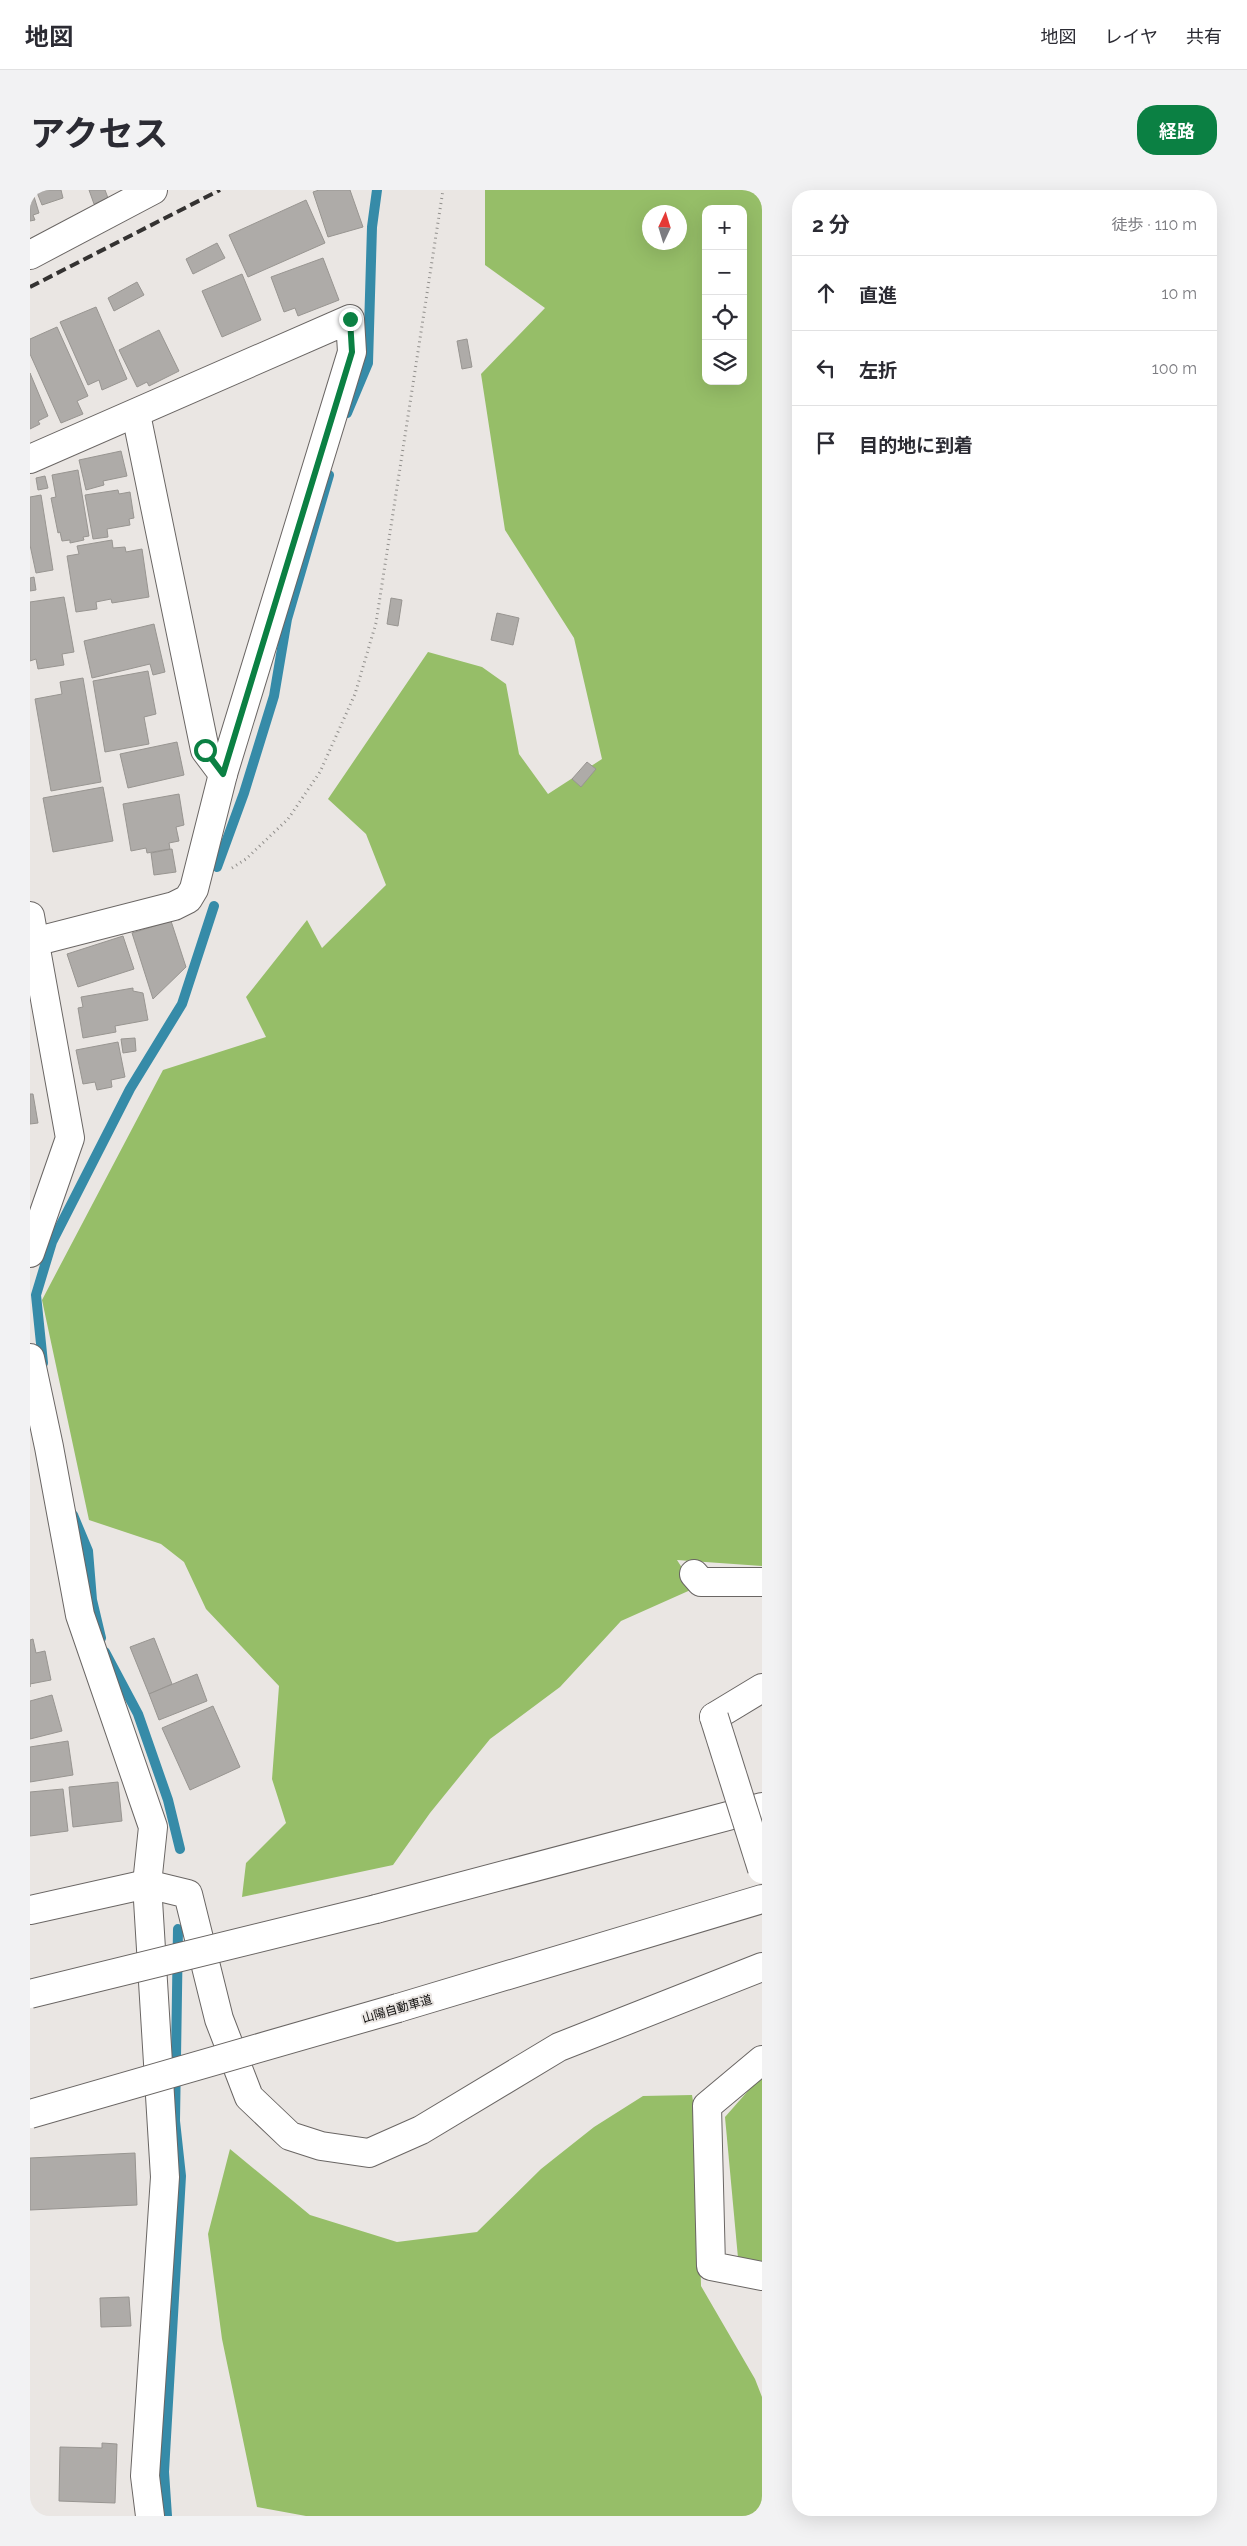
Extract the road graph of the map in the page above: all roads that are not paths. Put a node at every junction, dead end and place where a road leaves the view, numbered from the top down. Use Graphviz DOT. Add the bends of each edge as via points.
graph roads {
  1 [pos="153,190"];
  2 [pos="30,255"];
  3 [pos="136,414"];
  4 [pos="30,459"];
  5 [pos="223,774"];
  6 [pos="32,933"];
  7 [pos="30,1253"];
  8 [pos="30,1358"];
  9 [pos="40,1449"];
  10 [pos="694,1574"];
  11 [pos="762,1582"];
  12 [pos="762,1688"];
  13 [pos="762,1807"];
  14 [pos="762,1869"];
  15 [pos="147,1884"];
  16 [pos="762,1899"];
  17 [pos="30,1910"];
  18 [pos="762,1968"];
  19 [pos="30,1994"];
  20 [pos="762,2060"];
  21 [pos="30,2114"];
  22 [pos="762,2276"];
  23 [pos="150,2516"];
  1 -- 2 [label="main road"];
  3 -- 4 [label="main road"];
  3 -- 5 [label="main road" via="205,750"];
  3 -- 5 [label="main road" via="350,319 352,352"];
  5 -- 6 [label="main road" via="194,889 188,898 174,906"];
  6 -- 7 [label="main road" via="70,1138"];
  8 -- 9 [label="main road"];
  9 -- 15 [label="main road" via="80,1615 153,1828"];
  10 -- 11 [label="main road" via="701,1582"];
  12 -- 14 [label="main road, bridge" via="714,1717"];
  13 -- 19 [label="main road, bridge" via="376,1909"];
  15 -- 17 [label="main road"];
  15 -- 18 [label="main road" via="188,1894 219,2019 249,2096 290,2136 321,2146 359,2152 369,2153 421,2130 559,2047"];
  15 -- 23 [label="main road" via="165,2177 145,2476"];
  16 -- 21 [label="main road, 山陽自動車道, bridge"];
  20 -- 22 [label="main road" via="707,2106 711,2266"];
}
